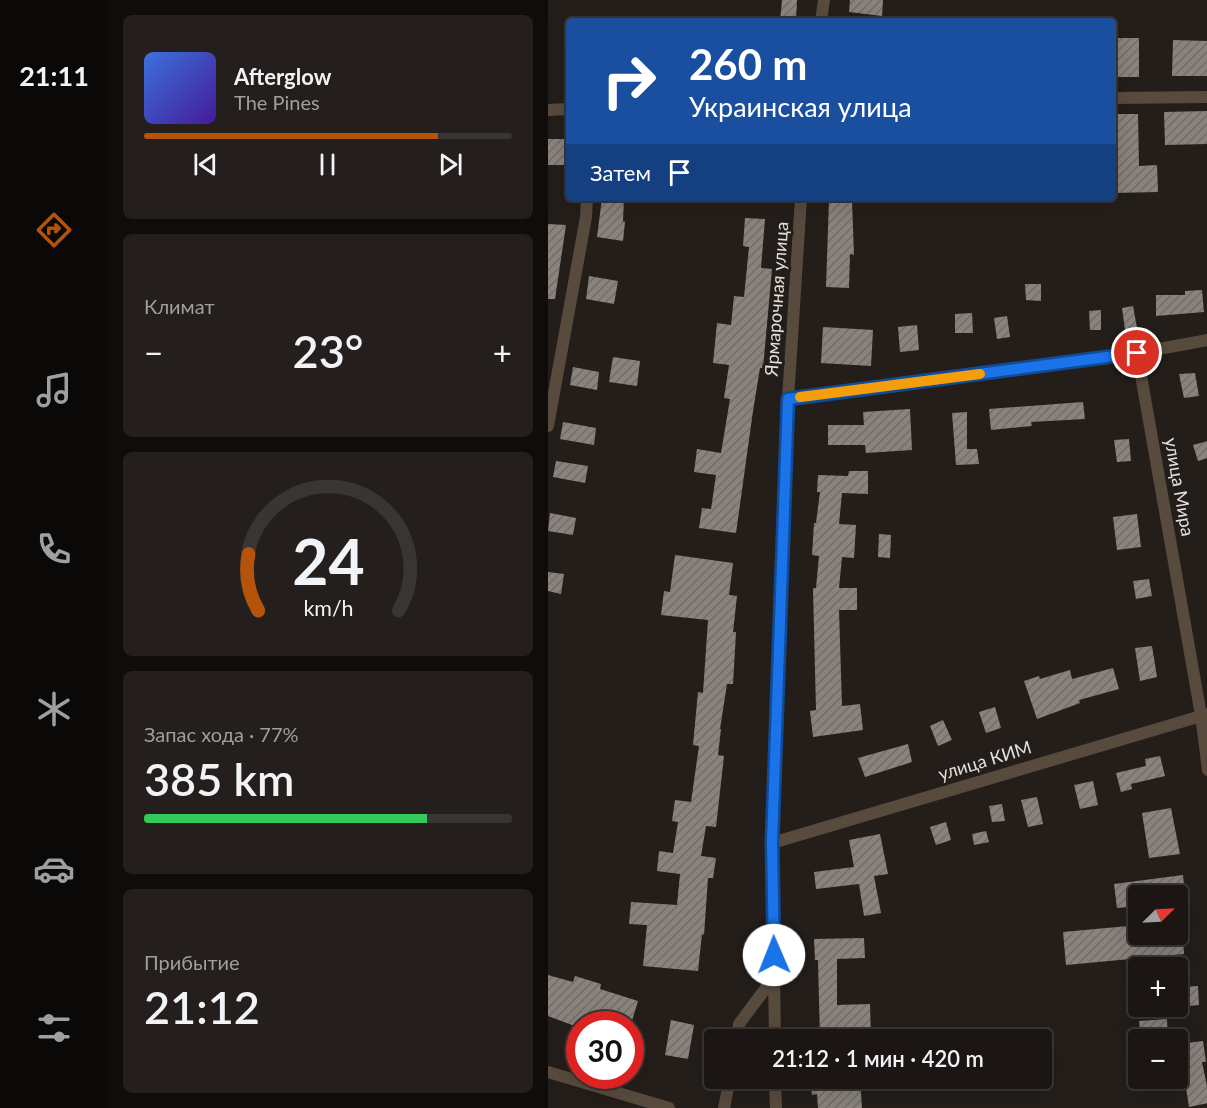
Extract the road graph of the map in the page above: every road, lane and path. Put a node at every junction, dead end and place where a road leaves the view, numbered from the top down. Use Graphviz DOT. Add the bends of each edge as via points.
graph roads {
  1 [pos="824,0"];
  2 [pos="821,18"];
  3 [pos="1208,97"];
  4 [pos="1116,98"];
  5 [pos="566,109"];
  6 [pos="548,110"];
  7 [pos="587,201"];
  8 [pos="801,201"];
  9 [pos="1208,340"];
  10 [pos="1137,353"];
  11 [pos="788,399"];
  12 [pos="548,426"];
  13 [pos="1204,714"];
  14 [pos="1208,770"];
  15 [pos="772,843"];
  16 [pos="774,977"];
  17 [pos="739,1029"];
  18 [pos="775,1029"];
  19 [pos="548,1072"];
  20 [pos="728,1089"];
  21 [pos="775,1089"];
  22 [pos="669,1108"];
  23 [pos="724,1108"];
  24 [pos="776,1108"];
  1 -- 2 [label="street"];
  3 -- 4 [label="street"];
  5 -- 6 [label="street"];
  7 -- 12 [label="street"];
  8 -- 11 [label="street, Ярмарочная улица"];
  9 -- 10 [label="street"];
  10 -- 11 [label="street"];
  10 -- 13 [label="street, улица Мира"];
  11 -- 15 [label="street, Ярмарочная улица"];
  13 -- 14 [label="street, улица Мира"];
  13 -- 15 [label="street, улица КИМ"];
  15 -- 16 [label="street, Ярмарочная улица"];
  16 -- 17 [label="street"];
  16 -- 18 [label="street, Ярмарочная улица"];
  19 -- 22 [label="street"];
  20 -- 23 [label="street"];
  21 -- 24 [label="street"];
}
